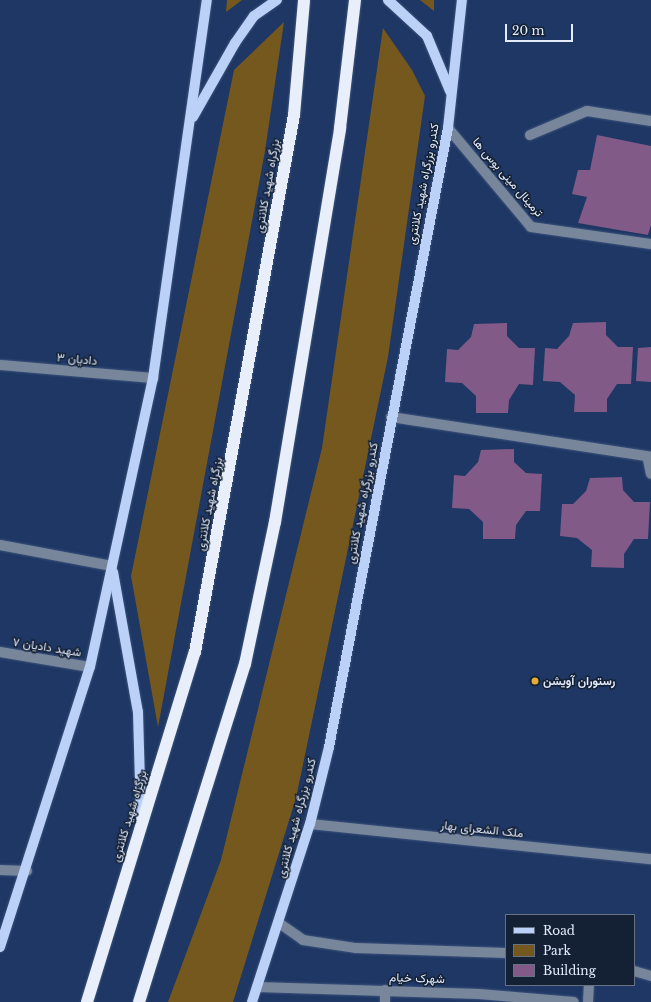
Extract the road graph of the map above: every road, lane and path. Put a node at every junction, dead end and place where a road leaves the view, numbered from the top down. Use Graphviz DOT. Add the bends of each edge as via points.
graph roads {
  1 [pos="207,0"];
  2 [pos="277,0"];
  3 [pos="304,0"];
  4 [pos="355,0"];
  5 [pos="388,0"];
  6 [pos="462,0"];
  7 [pos="451,93"];
  8 [pos="651,121"];
  9 [pos="190,122"];
  10 [pos="448,128"];
  11 [pos="530,134"];
  12 [pos="651,244"];
  13 [pos="0,365"];
  14 [pos="153,378"];
  15 [pos="392,417"];
  16 [pos="650,458"];
  17 [pos="651,474"];
  18 [pos="0,545"];
  19 [pos="112,566"];
  20 [pos="0,652"];
  21 [pos="90,667"];
  22 [pos="310,824"];
  23 [pos="141,826"];
  24 [pos="651,859"];
  25 [pos="0,870"];
  26 [pos="27,871"];
  27 [pos="279,923"];
  28 [pos="0,947"];
  29 [pos="505,953"];
  30 [pos="635,971"];
  31 [pos="651,976"];
  32 [pos="589,986"];
  33 [pos="257,987"];
  34 [pos="385,990"];
  35 [pos="87,1002"];
  36 [pos="139,1002"];
  37 [pos="252,1002"];
  38 [pos="385,1002"];
  39 [pos="574,1002"];
  40 [pos="588,1002"];
  1 -- 9 [label="main road"];
  2 -- 9 [label="main road" via="254,16 235,43"];
  3 -- 23 [label="highway, بزرگراه شهید کلانتری" via="294,115 195,652"];
  4 -- 36 [label="highway" via="340,128 275,522 245,664"];
  5 -- 7 [label="main road" via="427,36"];
  6 -- 7 [label="main road, کندرو بزرگراه شهید کلانتری"];
  7 -- 10 [label="main road, کندرو بزرگراه شهید کلانتری"];
  8 -- 11 [label="street" via="587,111"];
  9 -- 14 [label="main road"];
  10 -- 12 [label="street, ترمینال مینی بوس ها" via="531,227"];
  10 -- 15 [label="main road, کندرو بزرگراه شهید کلانتری"];
  13 -- 14 [label="street, دادیان ۳"];
  14 -- 19 [label="main road"];
  15 -- 16 [label="street"];
  15 -- 22 [label="main road, کندرو بزرگراه شهید کلانتری" via="329,747"];
  16 -- 17 [label="street"];
  18 -- 19 [label="street"];
  19 -- 21 [label="main road"];
  19 -- 23 [label="main road" via="138,712"];
  20 -- 21 [label="street, شهید دادیان ۷"];
  21 -- 26 [label="main road"];
  22 -- 24 [label="street, ملک الشعرای بهار"];
  22 -- 27 [label="main road, کندرو بزرگراه شهید کلانتری"];
  23 -- 35 [label="highway, بزرگراه شهید کلانتری"];
  25 -- 26 [label="street"];
  26 -- 28 [label="main road"];
  27 -- 29 [label="street" via="303,940 341,946"];
  27 -- 33 [label="main road, کندرو بزرگراه شهید کلانتری"];
  30 -- 31 [label="street"];
  32 -- 40 [label="street"];
  33 -- 34 [label="street, شهرک خیام"];
  33 -- 37 [label="main road, کندرو بزرگراه شهید کلانتری"];
  34 -- 38 [label="street"];
  34 -- 39 [label="street, شهرک خیام"];
}
